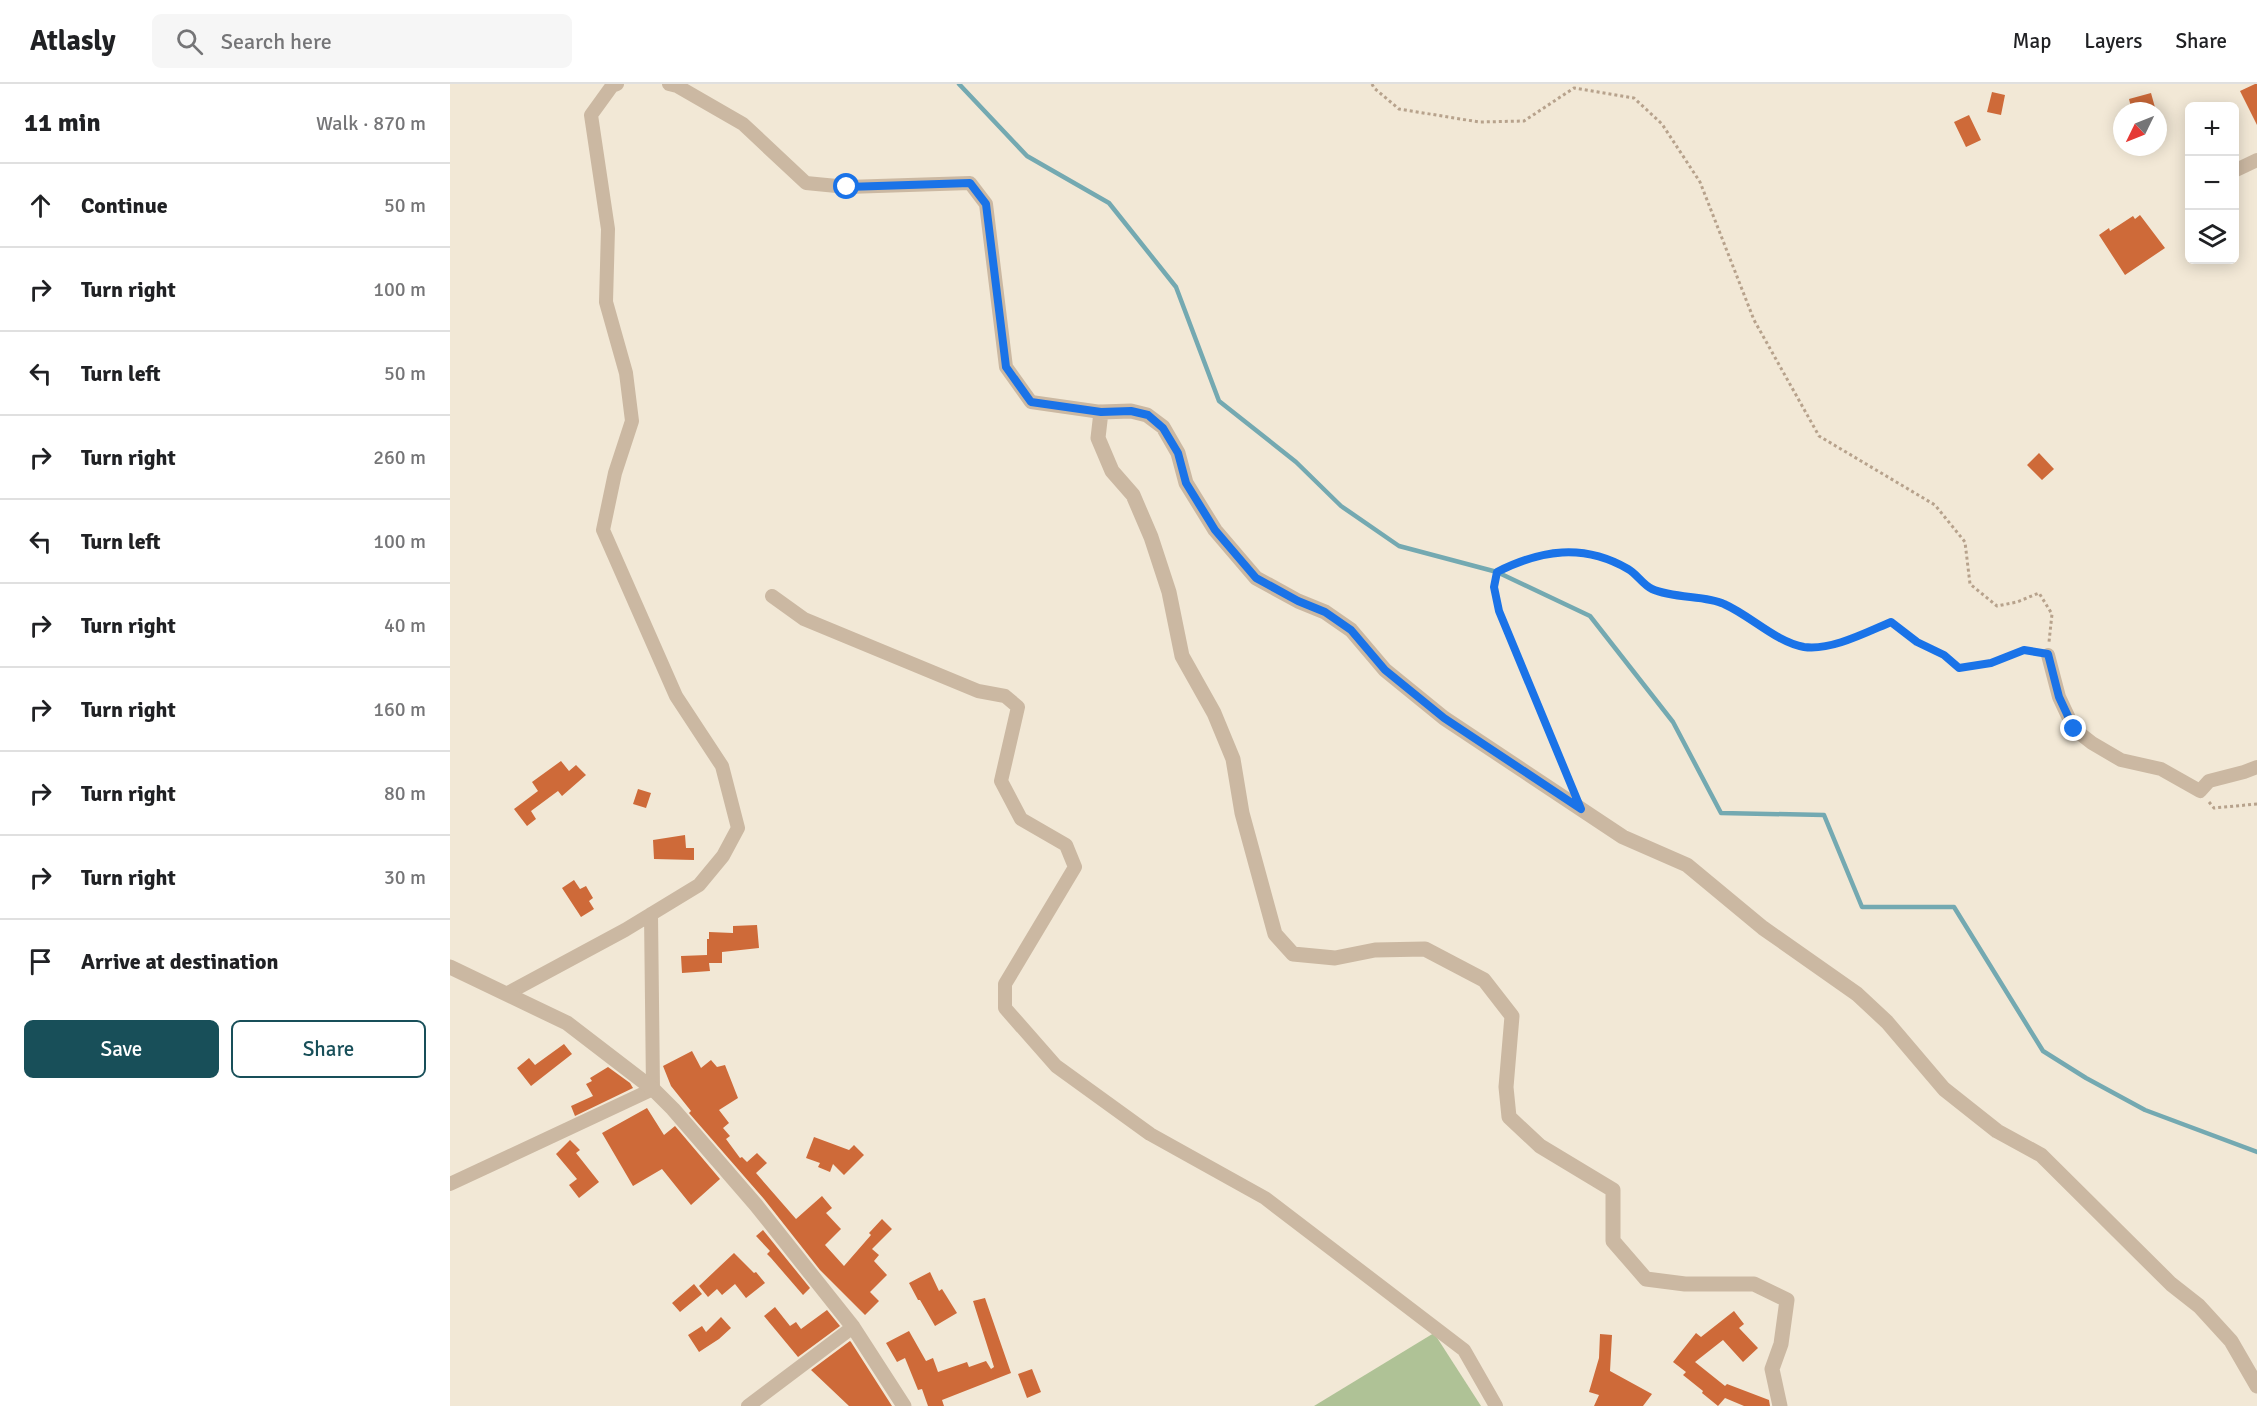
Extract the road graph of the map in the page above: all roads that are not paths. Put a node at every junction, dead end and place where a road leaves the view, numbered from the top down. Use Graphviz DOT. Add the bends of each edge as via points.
graph roads {
  1 [pos="617,84"];
  2 [pos="669,84"];
  3 [pos="2257,160"];
  4 [pos="2239,169"];
  5 [pos="1101,412"];
  6 [pos="772,596"];
  7 [pos="2048,654"];
  8 [pos="2257,767"];
  9 [pos="651,914"];
  10 [pos="450,967"];
  11 [pos="508,993"];
  12 [pos="653,1089"];
  13 [pos="450,1184"];
  14 [pos="853,1327"];
  15 [pos="2257,1386"];
  16 [pos="748,1406"];
  17 [pos="904,1406"];
  18 [pos="1496,1406"];
  19 [pos="1780,1406"];
  1 -- 9 [label="street" via="591,115 608,229 606,302 626,373 632,421 615,473 603,530 676,696 722,766 738,828 723,856 699,885"];
  2 -- 5 [label="street" via="743,124 806,183 847,187 970,183 986,204 1006,367 1031,402"];
  3 -- 4 [label="street"];
  5 -- 15 [label="street" via="1148,415 1163,428 1178,453 1186,483 1215,530 1256,578 1325,612 1351,630 1385,670 1444,718 1623,837 1687,865 1763,928 1857,994 1887,1022 1944,1089 1997,1131 2041,1155 2171,1284 2199,1306 2231,1341"];
  5 -- 19 [label="street" via="1098,438 1112,471 1132,495 1151,537 1182,656 1214,713 1233,759 1242,813 1275,934 1293,954 1335,958 1375,950 1425,949 1485,980 1512,1016 1506,1087 1509,1117 1540,1146 1613,1190 1613,1240 1646,1279 1685,1284 1755,1284 1787,1300 1781,1344 1772,1369"];
  6 -- 18 [label="street" via="804,619 978,691 1005,696 1018,707 1001,781 1021,819 1066,844 1075,867 1005,984 1005,1008 1056,1066 1150,1134 1265,1198 1464,1350"];
  7 -- 8 [label="street" via="2059,697 2074,729 2121,760 2161,769 2200,791 2209,781"];
  9 -- 11 [label="street"];
  9 -- 12 [label="street"];
  10 -- 11 [label="street"];
  11 -- 12 [label="street" via="567,1023"];
  12 -- 13 [label="street"];
  12 -- 14 [label="street" via="756,1205"];
  14 -- 16 [label="street"];
  14 -- 17 [label="street"];
}
